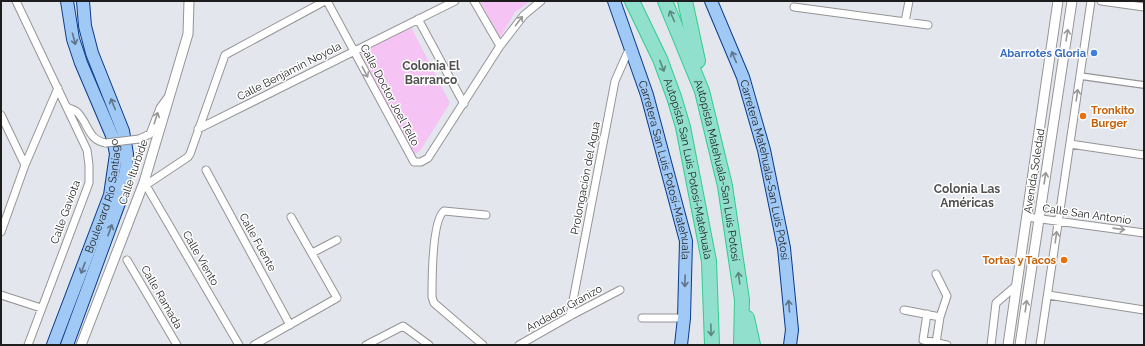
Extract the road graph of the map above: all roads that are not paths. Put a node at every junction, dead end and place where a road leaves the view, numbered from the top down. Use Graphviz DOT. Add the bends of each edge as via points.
graph roads {
  1 [pos="16,1"];
  2 [pos="68,1"];
  3 [pos="83,1"];
  4 [pos="189,1"];
  5 [pos="326,1"];
  6 [pos="455,1"];
  7 [pos="474,1"];
  8 [pos="541,1"];
  9 [pos="614,1"];
  10 [pos="622,1"];
  11 [pos="632,1"];
  12 [pos="665,1"];
  13 [pos="685,1"];
  14 [pos="711,1"];
  15 [pos="909,1"];
  16 [pos="1058,1"];
  17 [pos="1072,1"];
  18 [pos="1091,1"];
  19 [pos="1101,1"];
  20 [pos="794,7"];
  21 [pos="1144,7"];
  22 [pos="418,19"];
  23 [pos="905,22"];
  24 [pos="928,25"];
  25 [pos="646,30"];
  26 [pos="500,46"];
  27 [pos="630,46"];
  28 [pos="354,51"];
  29 [pos="1080,76"];
  30 [pos="1144,85"];
  31 [pos="58,88"];
  32 [pos="702,90"];
  33 [pos="170,94"];
  34 [pos="464,104"];
  35 [pos="67,107"];
  36 [pos="1,115"];
  37 [pos="198,129"];
  38 [pos="1070,144"];
  39 [pos="1144,155"];
  40 [pos="25,165"];
  41 [pos="206,170"];
  42 [pos="145,183"];
  43 [pos="486,215"];
  44 [pos="291,217"];
  45 [pos="1027,217"];
  46 [pos="1039,218"];
  47 [pos="1059,221"];
  48 [pos="1,232"];
  49 [pos="1144,233"];
  50 [pos="337,240"];
  51 [pos="312,253"];
  52 [pos="127,260"];
  53 [pos="936,274"];
  54 [pos="1017,285"];
  55 [pos="620,290"];
  56 [pos="1,295"];
  57 [pos="1048,295"];
  58 [pos="742,300"];
  59 [pos="41,308"];
  60 [pos="904,310"];
  61 [pos="1144,310"];
  62 [pos="927,314"];
  63 [pos="570,316"];
  64 [pos="940,317"];
  65 [pos="642,318"];
  66 [pos="684,318"];
  67 [pos="290,325"];
  68 [pos="936,343"];
  69 [pos="28,345"];
  70 [pos="53,345"];
  71 [pos="67,345"];
  72 [pos="81,345"];
  73 [pos="177,345"];
  74 [pos="239,345"];
  75 [pos="254,345"];
  76 [pos="366,345"];
  77 [pos="429,345"];
  78 [pos="483,345"];
  79 [pos="519,345"];
  80 [pos="681,345"];
  81 [pos="712,345"];
  82 [pos="741,345"];
  83 [pos="754,345"];
  84 [pos="790,345"];
  85 [pos="947,345"];
  86 [pos="991,345"];
  87 [pos="1008,345"];
  88 [pos="1020,345"];
  89 [pos="1040,345"];
  1 -- 31 [label="street, Calle Gaviota"];
  2 -- 70 [label="main road, Boulevard Río Santiago, one-way" via="81,63 113,138 116,154 110,195"];
  71 -- 3 [label="main road, Boulevard Río Santiago, one-way" via="119,203 127,154 123,131 92,53 85,26"];
  4 -- 33 [label="street, Calle Iturbide" via="188,34"];
  5 -- 28 [label="street, Calle Doctor Joel Tello"];
  5 -- 37 [label="street" via="225,55"];
  6 -- 22 [label="street, Calle Benjamín Noyola"];
  7 -- 26 [label="street"];
  26 -- 8 [label="street, Calle Doctor Joel Tello, one-way" via="524,14"];
  9 -- 27 [label="main road, Carretera San Luis Potosí-Matehuala"];
  10 -- 25 [label="highway"];
  11 -- 25 [label="highway, Autopista San Luis Potosí-Matehuala"];
  32 -- 12 [label="highway, Autopista Matehuala-San Luis Potosí, one-way"];
  13 -- 32 [label="highway"];
  84 -- 14 [label="main road, Carretera Matehuala-San Luis Potosí, one-way" via="792,330 784,248 764,150 743,78"];
  15 -- 23 [label="street"];
  16 -- 45 [label="street, Avenida Soledad"];
  46 -- 17 [label="street, Avenida Soledad, one-way"];
  18 -- 29 [label="street"];
  19 -- 21 [label="street"];
  20 -- 23 [label="street"];
  22 -- 28 [label="street, Calle Benjamín Noyola"];
  22 -- 34 [label="street"];
  23 -- 24 [label="street"];
  25 -- 81 [label="highway, Autopista San Luis Potosí-Matehuala, one-way" via="674,97 684,134 709,261"];
  26 -- 34 [label="street, Calle Doctor Joel Tello"];
  27 -- 63 [label="street, Prolongación del Agua" via="615,82"];
  27 -- 66 [label="main road, Carretera San Luis Potosí-Matehuala, one-way" via="647,95 686,242"];
  28 -- 34 [label="street, Calle Doctor Joel Tello, one-way" via="414,162 428,158"];
  28 -- 37 [label="street, Calle Benjamín Noyola"];
  29 -- 30 [label="street"];
  38 -- 29 [label="street, one-way"];
  31 -- 35 [label="street, Calle Gaviota"];
  31 -- 40 [label="street"];
  58 -- 32 [label="highway, Autopista Matehuala-San Luis Potosí, one-way" via="725,186"];
  35 -- 33 [label="street, one-way, bridge" via="78,112 90,136 106,143 150,134 160,108"];
  33 -- 42 [label="street, Calle Iturbide"];
  35 -- 59 [label="street, Calle Gaviota" via="86,150 89,182"];
  36 -- 40 [label="street"];
  37 -- 42 [label="street" via="188,157"];
  38 -- 39 [label="street"];
  38 -- 47 [label="street"];
  40 -- 48 [label="street"];
  41 -- 67 [label="street, Calle Fuente"];
  42 -- 72 [label="street, Calle Iturbide"];
  42 -- 74 [label="street, Calle Viento"];
  43 -- 78 [label="street" via="444,211 441,213 433,260 432,298 434,303"];
  44 -- 51 [label="street"];
  45 -- 46 [label="street, Calle San Antonio"];
  45 -- 54 [label="street, Avenida Soledad"];
  46 -- 47 [label="street, Calle San Antonio"];
  88 -- 46 [label="street, Avenida Soledad, one-way"];
  47 -- 49 [label="street, Calle San Antonio, one-way"];
  57 -- 47 [label="street, one-way"];
  50 -- 51 [label="street"];
  51 -- 67 [label="street" via="337,298"];
  52 -- 73 [label="street, Calle Ramada"];
  53 -- 64 [label="street" via="947,296"];
  54 -- 86 [label="street" via="996,303"];
  54 -- 87 [label="street, Avenida Soledad"];
  55 -- 63 [label="street, Andador Granizo"];
  56 -- 59 [label="street"];
  57 -- 61 [label="street"];
  57 -- 89 [label="street"];
  58 -- 82 [label="highway, Autopista Matehuala-San Luis Potosí"];
  58 -- 83 [label="highway"];
  59 -- 69 [label="street, Calle Gaviota"];
  60 -- 62 [label="street"];
  62 -- 64 [label="street"];
  62 -- 68 [label="street" via="923,340"];
  63 -- 79 [label="street, Andador Granizo"];
  64 -- 68 [label="street"];
  65 -- 66 [label="street"];
  66 -- 80 [label="main road, Carretera San Luis Potosí-Matehuala"];
  67 -- 75 [label="street"];
  68 -- 85 [label="street"];
  76 -- 77 [label="street" via="399,326 406,327"];
}
